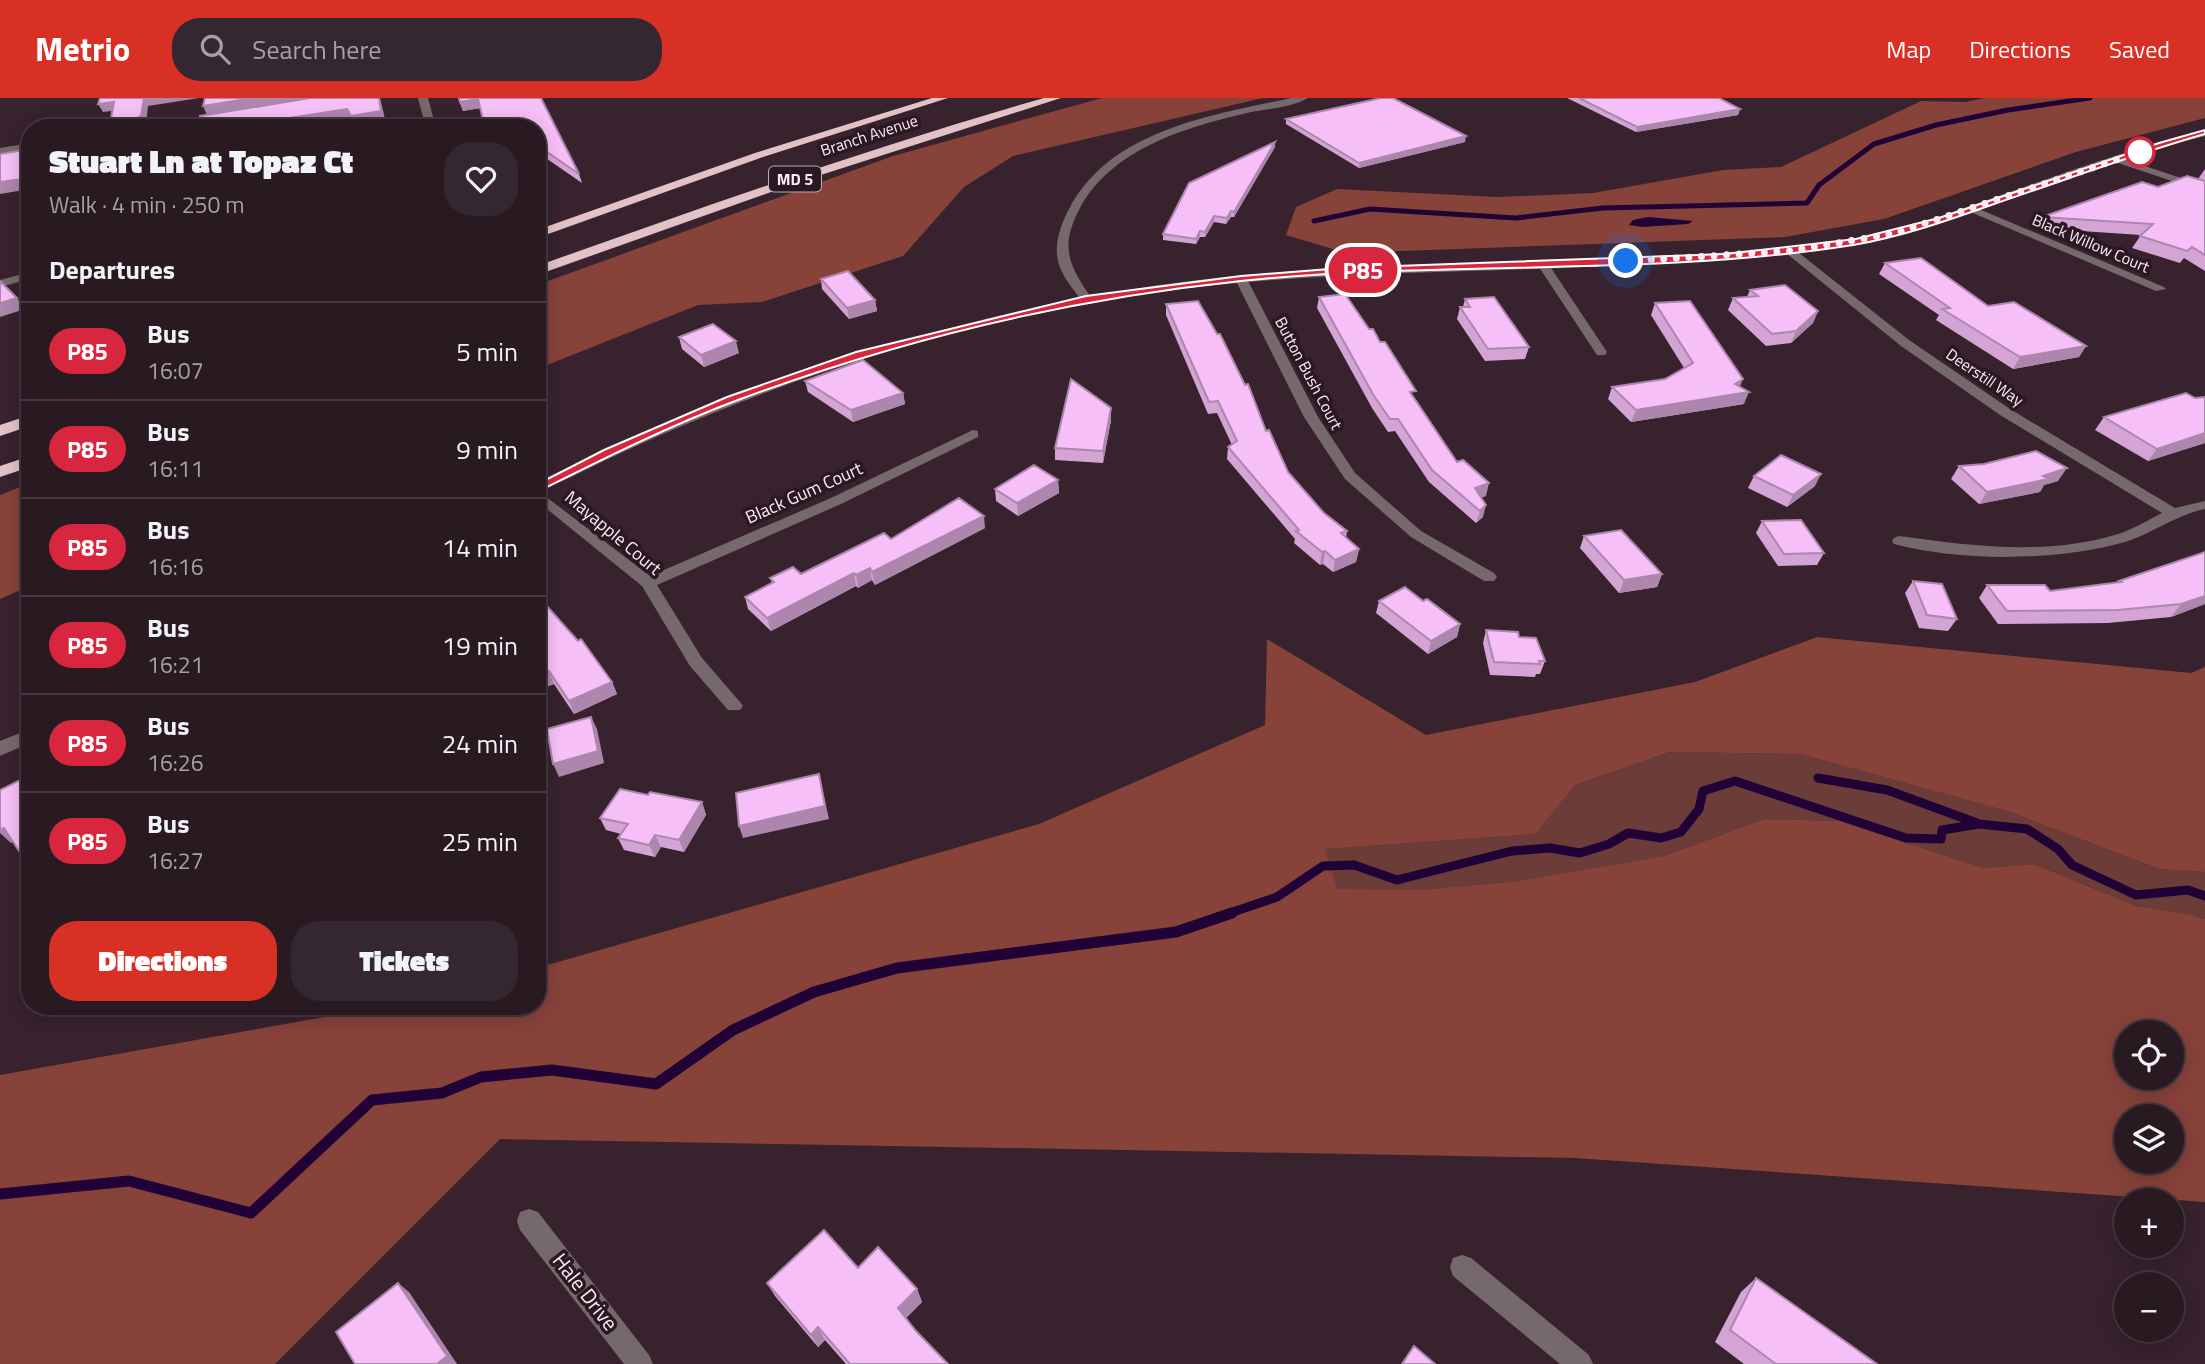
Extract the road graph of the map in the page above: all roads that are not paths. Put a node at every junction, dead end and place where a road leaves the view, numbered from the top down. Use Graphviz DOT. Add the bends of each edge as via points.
graph roads {
  1 [pos="423,98"];
  2 [pos="943,98"];
  3 [pos="1056,98"];
  4 [pos="1303,98"];
  5 [pos="230,115"];
  6 [pos="204,119"];
  7 [pos="428,119"];
  8 [pos="2205,133"];
  9 [pos="21,147"];
  10 [pos="0,150"];
  11 [pos="2118,160"];
  12 [pos="2205,189"];
  13 [pos="1972,209"];
  14 [pos="546,231"];
  15 [pos="1790,251"];
  16 [pos="1543,264"];
  17 [pos="546,268"];
  18 [pos="21,278"];
  19 [pos="1241,278"];
  20 [pos="0,284"];
  21 [pos="2160,289"];
  22 [pos="1086,299"];
  23 [pos="1601,352"];
  24 [pos="21,423"];
  25 [pos="0,431"];
  26 [pos="973,434"];
  27 [pos="21,464"];
  28 [pos="0,472"];
  29 [pos="546,483"];
  30 [pos="546,501"];
  31 [pos="2205,505"];
  32 [pos="2173,513"];
  33 [pos="1899,541"];
  34 [pos="1489,577"];
  35 [pos="648,583"];
  36 [pos="734,706"];
  37 [pos="21,739"];
  38 [pos="0,749"];
  39 [pos="529,1221"];
  40 [pos="1462,1267"];
  41 [pos="640,1364"];
  42 [pos="1580,1364"];
  1 -- 7 [label="street"];
  2 -- 14 [label="highway, Branch Avenue / MD 5" via="771,151"];
  3 -- 17 [label="highway, Branch Avenue / MD 5" via="738,198"];
  4 -- 22 [label="street" via="1190,126 1132,150 1108,167 1074,202 1064,232 1067,271"];
  5 -- 6 [label="street"];
  8 -- 11 [label="street"];
  9 -- 10 [label="street"];
  11 -- 12 [label="street"];
  11 -- 13 [label="street"];
  13 -- 15 [label="street" via="1896,233"];
  13 -- 21 [label="street, Black Willow Court"];
  15 -- 16 [label="street"];
  15 -- 32 [label="street, Deerstill Way" via="1905,343 2005,412"];
  16 -- 19 [label="street"];
  16 -- 23 [label="street"];
  18 -- 20 [label="street"];
  19 -- 22 [label="street"];
  19 -- 34 [label="street, Button Bush Court" via="1311,417 1350,476 1416,534"];
  22 -- 29 [label="street" via="859,355 731,399"];
  24 -- 25 [label="highway"];
  26 -- 35 [label="street, Black Gum Court" via="836,501"];
  27 -- 28 [label="highway"];
  30 -- 35 [label="street, Mayapple Court"];
  31 -- 32 [label="street"];
  32 -- 33 [label="street" via="2143,531 2045,551 1967,550"];
  35 -- 36 [label="street, Mayapple Court" via="696,662"];
  37 -- 38 [label="street"];
  39 -- 41 [label="street, Hale Drive"];
  40 -- 42 [label="street"];
}
